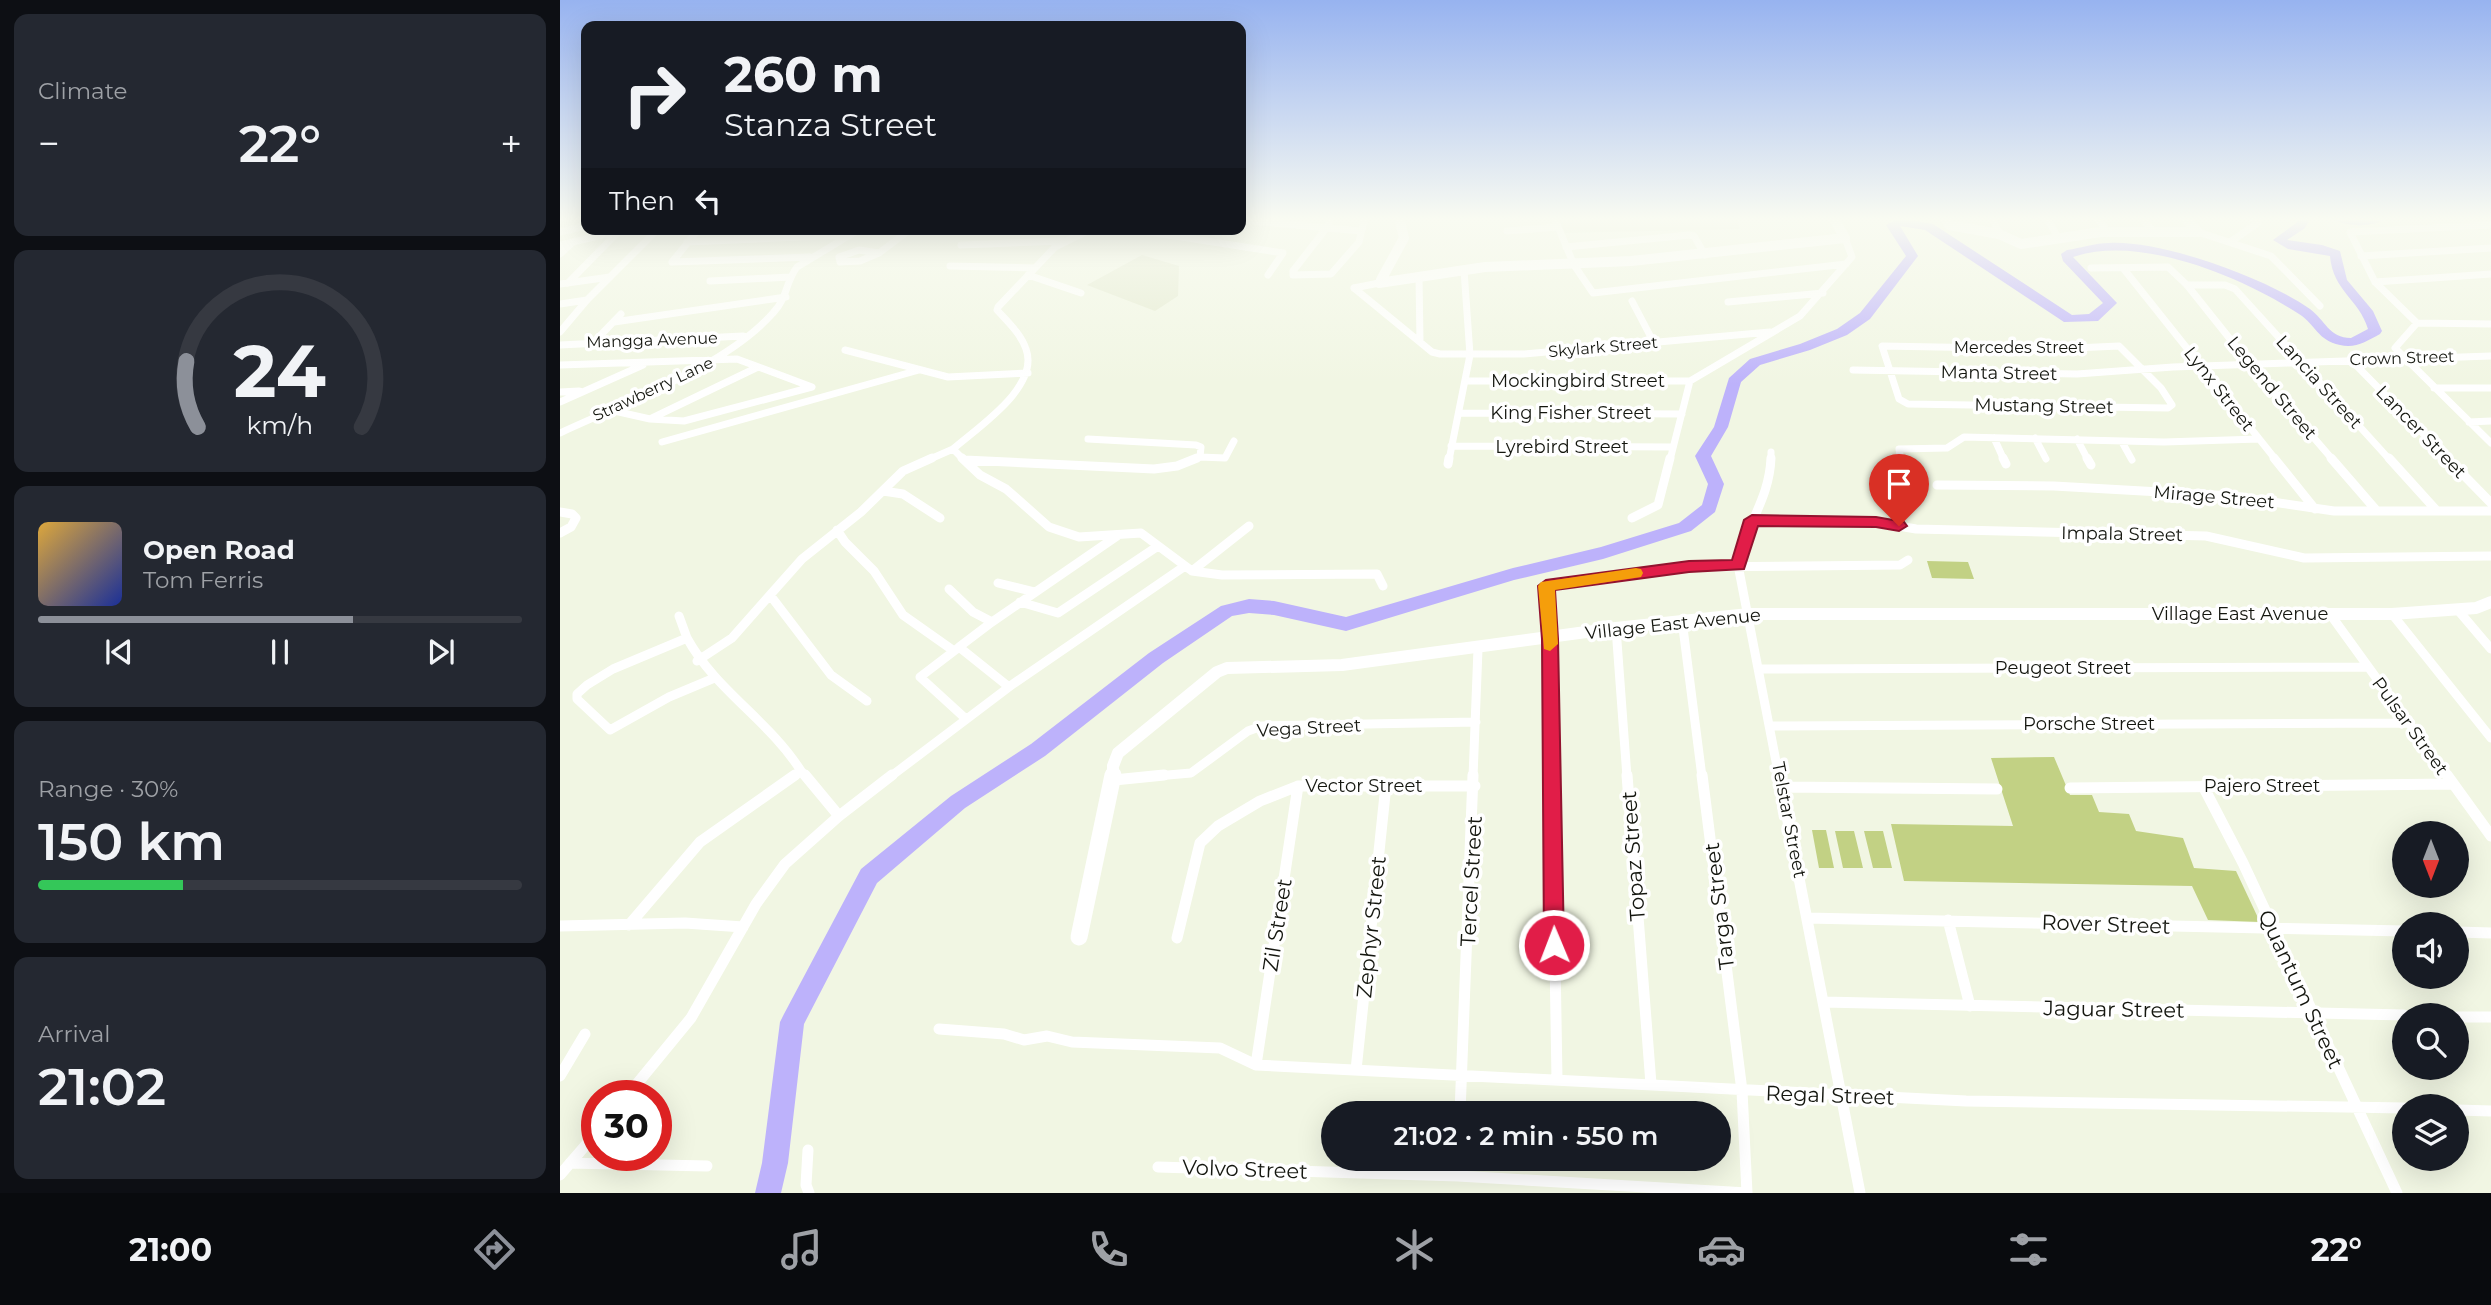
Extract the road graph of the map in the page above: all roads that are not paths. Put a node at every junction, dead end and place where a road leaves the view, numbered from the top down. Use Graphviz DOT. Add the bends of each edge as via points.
graph roads {
  1 [pos="578,273"];
  2 [pos="616,273"];
  3 [pos="794,273"];
  4 [pos="1030,273"];
  5 [pos="1035,273"];
  6 [pos="1293,273"];
  7 [pos="1332,273"];
  8 [pos="1385,273"];
  9 [pos="1444,273"];
  10 [pos="1464,273"];
  11 [pos="1579,273"];
  12 [pos="1770,273"];
  13 [pos="1839,273"];
  14 [pos="2127,273"];
  15 [pos="2174,273"];
  16 [pos="2288,273"];
  17 [pos="2370,273"];
  18 [pos="2491,274"];
  19 [pos="1419,276"];
  20 [pos="612,277"];
  21 [pos="790,277"];
  22 [pos="710,281"];
  23 [pos="1380,282"];
  24 [pos="2375,282"];
  25 [pos="568,283"];
  26 [pos="560,284"];
  27 [pos="2187,285"];
  28 [pos="1082,293"];
  29 [pos="1823,293"];
  30 [pos="786,297"];
  31 [pos="587,300"];
  32 [pos="1632,301"];
  33 [pos="1728,302"];
  34 [pos="560,304"];
  35 [pos="2320,306"];
  36 [pos="621,314"];
  37 [pos="614,322"];
  38 [pos="564,323"];
  39 [pos="2417,323"];
  40 [pos="2491,324"];
  41 [pos="560,332"];
  42 [pos="1769,332"];
  43 [pos="743,336"];
  44 [pos="594,342"];
  45 [pos="1420,342"];
  46 [pos="1654,343"];
  47 [pos="560,345"];
  48 [pos="1882,346"];
  49 [pos="845,350"];
  50 [pos="1470,355"];
  51 [pos="2491,356"];
  52 [pos="720,358"];
  53 [pos="2404,359"];
  54 [pos="2351,360"];
  55 [pos="2300,362"];
  56 [pos="648,363"];
  57 [pos="2250,364"];
  58 [pos="560,365"];
  59 [pos="2200,366"];
  60 [pos="758,367"];
  61 [pos="919,370"];
  62 [pos="1853,370"];
  63 [pos="2145,370"];
  64 [pos="1891,371"];
  65 [pos="1028,373"];
  66 [pos="1466,381"];
  67 [pos="1690,381"];
  68 [pos="2434,388"];
  69 [pos="2491,388"];
  70 [pos="584,391"];
  71 [pos="560,393"];
  72 [pos="560,402"];
  73 [pos="610,410"];
  74 [pos="1460,413"];
  75 [pos="1682,414"];
  76 [pos="650,419"];
  77 [pos="2491,421"];
  78 [pos="2469,422"];
  79 [pos="560,433"];
  80 [pos="1994,438"];
  81 [pos="2035,438"];
  82 [pos="1088,439"];
  83 [pos="2077,439"];
  84 [pos="2259,439"];
  85 [pos="662,442"];
  86 [pos="1234,442"];
  87 [pos="2122,442"];
  88 [pos="2491,443"];
  89 [pos="1451,446"];
  90 [pos="1672,447"];
  91 [pos="953,449"];
  92 [pos="1772,452"];
  93 [pos="1199,457"];
  94 [pos="2046,459"];
  95 [pos="963,460"];
  96 [pos="2132,460"];
  97 [pos="1448,464"];
  98 [pos="2006,464"];
  99 [pos="2091,465"];
  100 [pos="1905,476"];
  101 [pos="1937,485"];
  102 [pos="883,491"];
  103 [pos="2491,503"];
  104 [pos="2315,509"];
  105 [pos="2376,510"];
  106 [pos="2437,511"];
  107 [pos="2491,511"];
  108 [pos="560,512"];
  109 [pos="940,518"];
  110 [pos="1632,518"];
  111 [pos="1752,520"];
  112 [pos="1249,526"];
  113 [pos="837,530"];
  114 [pos="560,533"];
  115 [pos="1119,535"];
  116 [pos="1158,546"];
  117 [pos="2491,556"];
  118 [pos="1908,560"];
  119 [pos="1738,565"];
  120 [pos="1189,569"];
  121 [pos="998,583"];
  122 [pos="1383,586"];
  123 [pos="949,590"];
  124 [pos="1035,592"];
  125 [pos="770,595"];
  126 [pos="1020,602"];
  127 [pos="2491,602"];
  128 [pos="2457,609"];
  129 [pos="1749,614"];
  130 [pos="2330,614"];
  131 [pos="2392,614"];
  132 [pos="679,616"];
  133 [pos="1682,620"];
  134 [pos="992,622"];
  135 [pos="1616,628"];
  136 [pos="687,638"];
  137 [pos="1550,639"];
  138 [pos="957,649"];
  139 [pos="1478,649"];
  140 [pos="2491,649"];
  141 [pos="697,661"];
  142 [pos="2367,667"];
  143 [pos="1759,669"];
  144 [pos="712,679"];
  145 [pos="1009,687"];
  146 [pos="867,701"];
  147 [pos="966,719"];
  148 [pos="1476,722"];
  149 [pos="2407,723"];
  150 [pos="1770,726"];
  151 [pos="2491,738"];
  152 [pos="801,771"];
  153 [pos="1114,780"];
  154 [pos="2453,784"];
  155 [pos="1386,785"];
  156 [pos="1298,786"];
  157 [pos="1475,786"];
  158 [pos="2203,786"];
  159 [pos="1783,787"];
  160 [pos="2070,788"];
  161 [pos="1997,789"];
  162 [pos="839,816"];
  163 [pos="2491,836"];
  164 [pos="1807,918"];
  165 [pos="1948,920"];
  166 [pos="629,925"];
  167 [pos="560,926"];
  168 [pos="743,927"];
  169 [pos="2272,929"];
  170 [pos="2392,931"];
  171 [pos="2469,932"];
  172 [pos="2491,933"];
  173 [pos="1079,937"];
  174 [pos="1177,938"];
  175 [pos="1824,1002"];
  176 [pos="1970,1006"];
  177 [pos="2312,1013"];
  178 [pos="2392,1015"];
  179 [pos="2469,1017"];
  180 [pos="2491,1017"];
  181 [pos="939,1029"];
  182 [pos="585,1034"];
  183 [pos="1256,1065"];
  184 [pos="1356,1069"];
  185 [pos="1462,1075"];
  186 [pos="560,1076"];
  187 [pos="640,1080"];
  188 [pos="1557,1080"];
  189 [pos="1651,1084"];
  190 [pos="1742,1091"];
  191 [pos="1840,1096"];
  192 [pos="1461,1101"];
  193 [pos="2355,1106"];
  194 [pos="2392,1108"];
  195 [pos="2469,1110"];
  196 [pos="2491,1111"];
  197 [pos="581,1150"];
  198 [pos="808,1150"];
  199 [pos="570,1163"];
  200 [pos="707,1166"];
  201 [pos="1157,1167"];
  202 [pos="1458,1171"];
  203 [pos="560,1175"];
  204 [pos="1458,1176"];
  205 [pos="809,1193"];
  206 [pos="1746,1193"];
  207 [pos="1860,1193"];
  208 [pos="2397,1193"];
  1 -- 25 [label="street"];
  2 -- 20 [label="street"];
  3 -- 21 [label="street"];
  4 -- 65 [label="street" via="997,309 1018,332 1027,351"];
  5 -- 28 [label="street"];
  6 -- 7 [label="street"];
  8 -- 23 [label="street"];
  9 -- 19 [label="street"];
  10 -- 50 [label="street"];
  11 -- 12 [label="street" via="1593,293"];
  13 -- 29 [label="street"];
  14 -- 59 [label="street, Lynx Street"];
  15 -- 27 [label="street, Legend Street"];
  16 -- 35 [label="street"];
  17 -- 24 [label="street"];
  18 -- 24 [label="street"];
  19 -- 23 [label="street"];
  19 -- 45 [label="street"];
  20 -- 25 [label="street"];
  20 -- 31 [label="street"];
  21 -- 22 [label="street"];
  21 -- 30 [label="street"];
  23 -- 45 [label="street" via="1354,288"];
  24 -- 39 [label="street"];
  25 -- 26 [label="street"];
  27 -- 55 [label="street, Lancia Street" via="2233,287"];
  27 -- 57 [label="street, Legend Street"];
  29 -- 33 [label="street"];
  29 -- 42 [label="street" via="1800,316"];
  30 -- 37 [label="street"];
  30 -- 43 [label="street, Strawberry Lane"];
  31 -- 34 [label="street"];
  31 -- 38 [label="street"];
  32 -- 46 [label="street"];
  36 -- 37 [label="street"];
  37 -- 44 [label="street"];
  38 -- 41 [label="street"];
  39 -- 40 [label="street"];
  39 -- 53 [label="street" via="2395,346"];
  42 -- 46 [label="street, Skylark Street"];
  42 -- 67 [label="street"];
  43 -- 44 [label="street, Mangga Avenue"];
  43 -- 52 [label="street, Strawberry Lane"];
  44 -- 47 [label="street, Mangga Avenue"];
  45 -- 50 [label="street, Skylark Street" via="1436,354"];
  46 -- 50 [label="street, Skylark Street"];
  48 -- 63 [label="street, Mercedes Street" via="2119,346"];
  48 -- 64 [label="street, Mustang Street"];
  49 -- 61 [label="street"];
  50 -- 66 [label="street"];
  51 -- 53 [label="street, Crown Street"];
  52 -- 56 [label="street"];
  52 -- 60 [label="street"];
  52 -- 73 [label="street, Strawberry Lane"];
  53 -- 54 [label="street, Crown Street"];
  53 -- 68 [label="street"];
  54 -- 55 [label="street, Crown Street"];
  54 -- 103 [label="street, Lancer Street"];
  55 -- 57 [label="street, Crown Street"];
  55 -- 106 [label="street, Lancia Street"];
  56 -- 58 [label="street"];
  56 -- 70 [label="street"];
  57 -- 59 [label="street, Crown Street"];
  57 -- 105 [label="street, Legend Street"];
  59 -- 63 [label="street, Crown Street"];
  59 -- 84 [label="street, Lynx Street"];
  60 -- 76 [label="street"];
  60 -- 76 [label="street" via="812,387 684,421"];
  61 -- 65 [label="street" via="948,377"];
  61 -- 85 [label="street"];
  62 -- 64 [label="street, Manta Street"];
  63 -- 64 [label="street, Manta Street" via="2077,374"];
  63 -- 64 [label="street, Mustang Street" via="2172,402 2171,407 1908,406 1899,399"];
  65 -- 91 [label="street" via="1013,395"];
  66 -- 67 [label="street, Mockingbird Street"];
  66 -- 74 [label="street"];
  67 -- 75 [label="street"];
  68 -- 69 [label="street"];
  68 -- 78 [label="street"];
  70 -- 71 [label="street"];
  70 -- 72 [label="street"];
  73 -- 76 [label="street"];
  73 -- 79 [label="street, Strawberry Lane"];
  74 -- 75 [label="street, King Fisher Street"];
  74 -- 89 [label="street"];
  75 -- 90 [label="street"];
  77 -- 78 [label="street"];
  78 -- 88 [label="street"];
  80 -- 81 [label="street"];
  80 -- 98 [label="street"];
  80 -- 100 [label="street" via="1964,438 1940,449 1899,449"];
  81 -- 83 [label="street"];
  81 -- 94 [label="street"];
  82 -- 93 [label="street" via="1196,444 1201,449"];
  83 -- 87 [label="street"];
  83 -- 99 [label="street"];
  84 -- 87 [label="street"];
  84 -- 104 [label="street, Lynx Street"];
  86 -- 93 [label="street" via="1225,458"];
  87 -- 96 [label="street"];
  89 -- 90 [label="street, Lyrebird Street"];
  89 -- 97 [label="street"];
  90 -- 110 [label="street" via="1658,505"];
  91 -- 95 [label="street"];
  91 -- 102 [label="street" via="903,471"];
  92 -- 111 [label="street, Telstar Street" via="1768,489"];
  93 -- 95 [label="street" via="1154,469"];
  95 -- 115 [label="street" via="1006,489 1049,527 1079,537"];
  101 -- 104 [label="street, Mirage Street" via="2054,486 2218,496"];
  102 -- 109 [label="street" via="904,494"];
  102 -- 113 [label="street"];
  104 -- 105 [label="street, Mirage Street"];
  105 -- 106 [label="street, Mirage Street"];
  106 -- 107 [label="street, Mirage Street"];
  108 -- 114 [label="street" via="576,518"];
  111 -- 117 [label="street, Impala Street" via="2206,536 2304,558"];
  111 -- 119 [label="street, Telstar Street"];
  112 -- 120 [label="street"];
  113 -- 125 [label="street"];
  113 -- 138 [label="street" via="874,570 903,615"];
  115 -- 116 [label="street" via="1141,533"];
  115 -- 124 [label="street"];
  116 -- 120 [label="street"];
  116 -- 126 [label="street" via="1058,613"];
  118 -- 119 [label="street" via="1900,565"];
  119 -- 129 [label="street, Telstar Street"];
  119 -- 137 [label="street" via="1546,586"];
  120 -- 122 [label="street" via="1222,575 1377,574"];
  120 -- 145 [label="street"];
  121 -- 124 [label="street"];
  123 -- 134 [label="street"];
  124 -- 126 [label="street"];
  125 -- 141 [label="street" via="735,635"];
  125 -- 146 [label="street" via="831,675"];
  126 -- 134 [label="street"];
  127 -- 128 [label="street, Village East Avenue"];
  128 -- 131 [label="street, Village East Avenue"];
  128 -- 140 [label="street"];
  129 -- 130 [label="street, Village East Avenue"];
  129 -- 133 [label="street, Village East Avenue"];
  129 -- 143 [label="street, Telstar Street"];
  130 -- 131 [label="street, Village East Avenue"];
  130 -- 142 [label="street, Pulsar Street"];
  131 -- 151 [label="street"];
  132 -- 136 [label="street"];
  133 -- 135 [label="street, Village East Avenue"];
  133 -- 190 [label="street, Targa Street"];
  134 -- 138 [label="street"];
  135 -- 137 [label="street, Village East Avenue"];
  135 -- 189 [label="street, Topaz Street"];
  136 -- 141 [label="street"];
  136 -- 144 [label="street" via="634,659 580,690 577,699 610,730 668,697"];
  137 -- 139 [label="street, Village East Avenue"];
  137 -- 188 [label="street"];
  138 -- 145 [label="street"];
  138 -- 147 [label="street" via="920,677"];
  139 -- 148 [label="street, Tercel Street"];
  139 -- 153 [label="street, Village East Avenue" via="1342,665 1221,670 1118,753"];
  141 -- 144 [label="street"];
  142 -- 143 [label="street, Peugeot Street"];
  142 -- 149 [label="street, Pulsar Street"];
  143 -- 150 [label="street, Telstar Street"];
  144 -- 152 [label="street" via="792,752"];
  145 -- 147 [label="street"];
  147 -- 162 [label="street"];
  148 -- 153 [label="street, Vega Street" via="1262,726 1248,731 1191,773"];
  148 -- 157 [label="street, Tercel Street"];
  149 -- 150 [label="street, Porsche Street"];
  149 -- 154 [label="street, Pulsar Street"];
  150 -- 159 [label="street, Telstar Street"];
  152 -- 162 [label="street"];
  152 -- 166 [label="street" via="700,842"];
  153 -- 173 [label="street, Village East Avenue"];
  154 -- 158 [label="street, Pajero Street"];
  154 -- 163 [label="street, Pulsar Street"];
  155 -- 156 [label="street, Vector Street"];
  155 -- 157 [label="street, Vector Street"];
  155 -- 184 [label="street, Zephyr Street"];
  156 -- 174 [label="street, Vector Street" via="1267,797 1204,838 1196,851"];
  156 -- 183 [label="street, Zil Street"];
  157 -- 185 [label="street, Tercel Street"];
  158 -- 160 [label="street, Pajero Street"];
  158 -- 169 [label="street, Quantum Street"];
  159 -- 161 [label="street"];
  159 -- 164 [label="street, Telstar Street"];
  162 -- 168 [label="street" via="785,864"];
  164 -- 165 [label="street, Rover Street"];
  164 -- 175 [label="street, Telstar Street"];
  165 -- 169 [label="street, Rover Street"];
  165 -- 176 [label="street"];
  166 -- 167 [label="street"];
  166 -- 168 [label="street"];
  168 -- 187 [label="street" via="691,1018"];
  169 -- 170 [label="street, Rover Street"];
  169 -- 177 [label="street, Quantum Street"];
  171 -- 172 [label="street"];
  175 -- 176 [label="street, Jaguar Street"];
  175 -- 191 [label="street, Telstar Street"];
  176 -- 177 [label="street, Jaguar Street"];
  177 -- 178 [label="street, Jaguar Street"];
  177 -- 193 [label="street, Quantum Street"];
  179 -- 180 [label="street"];
  181 -- 183 [label="street" via="1024,1040 1047,1036 1072,1042 1220,1048"];
  182 -- 186 [label="street"];
  183 -- 184 [label="street, Regal Street"];
  184 -- 185 [label="street, Regal Street"];
  185 -- 188 [label="street, Regal Street"];
  185 -- 192 [label="street, Tercel Street"];
  188 -- 189 [label="street, Regal Street"];
  189 -- 190 [label="street, Regal Street"];
  190 -- 191 [label="street, Regal Street"];
  190 -- 206 [label="street, Targa Street"];
  191 -- 193 [label="street, Regal Street"];
  191 -- 207 [label="street, Telstar Street"];
  193 -- 194 [label="street, Regal Street"];
  193 -- 208 [label="street, Quantum Street"];
  195 -- 196 [label="street"];
  197 -- 199 [label="street"];
  198 -- 205 [label="street"];
  199 -- 200 [label="street"];
  199 -- 203 [label="street"];
  201 -- 204 [label="street, Volvo Street"];
  202 -- 204 [label="street"];
  204 -- 206 [label="street, Volvo Street"];
}
